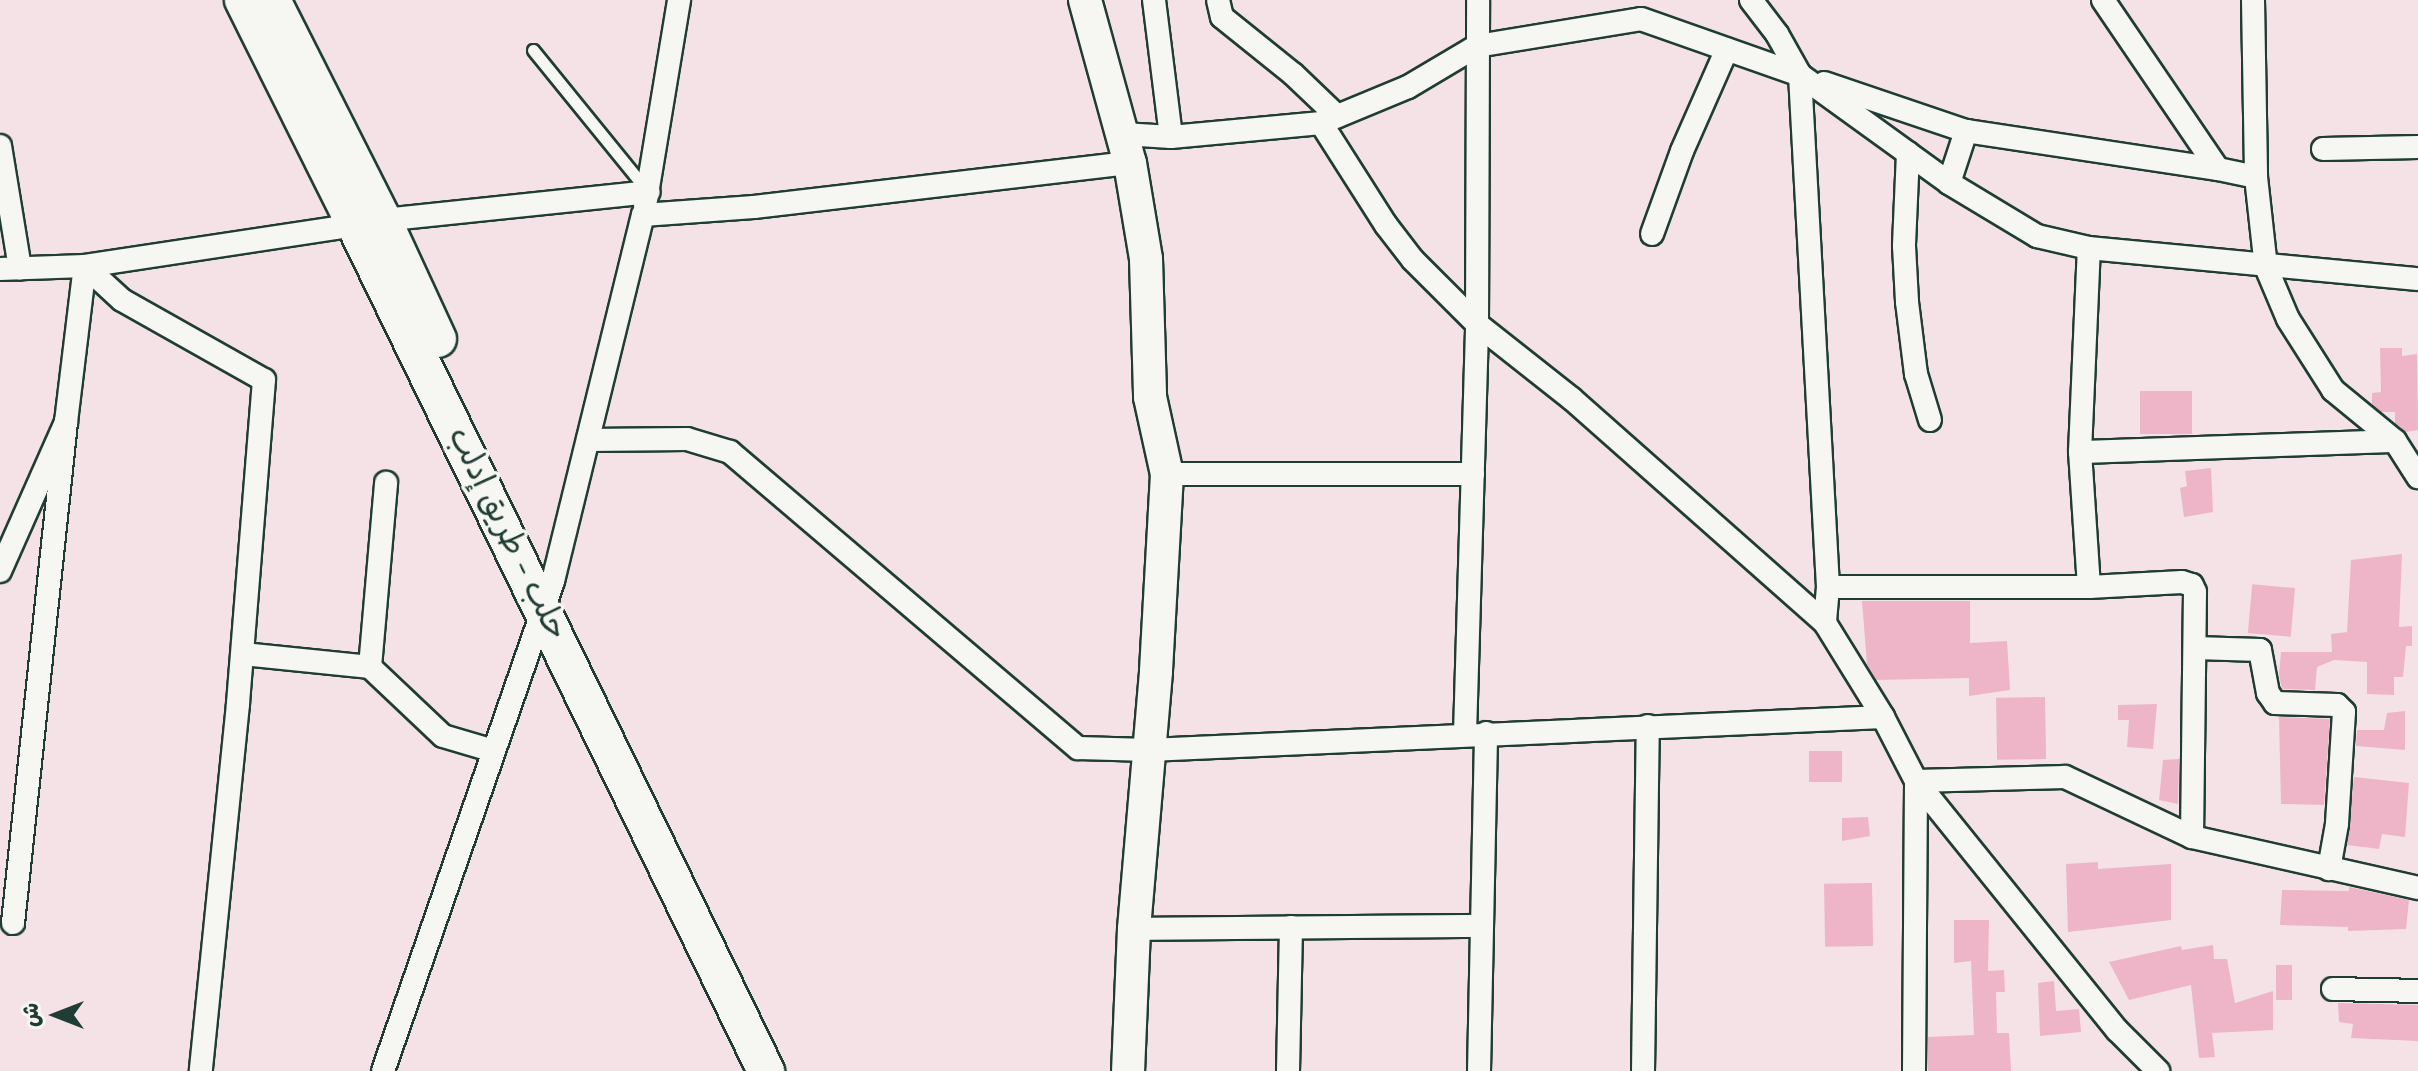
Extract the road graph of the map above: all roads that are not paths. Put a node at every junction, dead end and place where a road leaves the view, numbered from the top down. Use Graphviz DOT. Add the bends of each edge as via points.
graph roads {
  1 [pos="243,0"];
  2 [pos="272,0"];
  3 [pos="679,0"];
  4 [pos="1085,0"];
  5 [pos="1154,0"];
  6 [pos="1218,0"];
  7 [pos="1478,0"];
  8 [pos="1751,0"];
  9 [pos="2103,0"];
  10 [pos="2253,0"];
  11 [pos="1646,9"];
  12 [pos="1477,46"];
  13 [pos="1727,49"];
  14 [pos="533,50"];
  15 [pos="1800,75"];
  16 [pos="1329,120"];
  17 [pos="1966,131"];
  18 [pos="1171,137"];
  19 [pos="0,146"];
  20 [pos="2418,147"];
  21 [pos="1126,148"];
  22 [pos="2323,149"];
  23 [pos="1908,153"];
  24 [pos="2218,169"];
  25 [pos="2256,177"];
  26 [pos="1949,183"];
  27 [pos="649,192"];
  28 [pos="643,215"];
  29 [pos="369,222"];
  30 [pos="1652,234"];
  31 [pos="2089,248"];
  32 [pos="85,266"];
  33 [pos="2266,267"];
  34 [pos="10,268"];
  35 [pos="2418,279"];
  36 [pos="1477,324"];
  37 [pos="1930,420"];
  38 [pos="66,422"];
  39 [pos="588,440"];
  40 [pos="2395,441"];
  41 [pos="2080,452"];
  42 [pos="1167,474"];
  43 [pos="1473,474"];
  44 [pos="2418,477"];
  45 [pos="386,483"];
  46 [pos="0,571"];
  47 [pos="1828,587"];
  48 [pos="2089,587"];
  49 [pos="548,595"];
  50 [pos="1825,623"];
  51 [pos="2195,648"];
  52 [pos="243,654"];
  53 [pos="370,667"];
  54 [pos="1883,717"];
  55 [pos="1648,726"];
  56 [pos="1476,733"];
  57 [pos="1149,750"];
  58 [pos="494,751"];
  59 [pos="1916,781"];
  60 [pos="2192,837"];
  61 [pos="2329,869"];
  62 [pos="2418,888"];
  63 [pos="13,923"];
  64 [pos="1482,926"];
  65 [pos="1291,927"];
  66 [pos="1134,929"];
  67 [pos="2333,989"];
  68 [pos="2418,991"];
  69 [pos="201,1071"];
  70 [pos="383,1071"];
  71 [pos="766,1071"];
  72 [pos="793,1071"];
  73 [pos="1128,1071"];
  74 [pos="1288,1071"];
  75 [pos="1479,1071"];
  76 [pos="1643,1071"];
  77 [pos="1914,1071"];
  78 [pos="2158,1071"];
  1 -- 29 [label="main road, حلب - طريق إدلب"];
  2 -- 29 [label="main road, حلب - طريق إدلب"];
  3 -- 27 [label="street"];
  4 -- 21 [label="street"];
  5 -- 18 [label="street"];
  6 -- 16 [label="street" via="1222,17 1293,74"];
  7 -- 12 [label="street"];
  8 -- 15 [label="street"];
  9 -- 24 [label="street"];
  10 -- 25 [label="street"];
  11 -- 12 [label="street"];
  11 -- 13 [label="street"];
  12 -- 16 [label="street" via="1408,87"];
  12 -- 36 [label="street"];
  13 -- 15 [label="street"];
  13 -- 30 [label="street"];
  14 -- 27 [label="lane"];
  15 -- 17 [label="street"];
  15 -- 23 [label="street"];
  15 -- 47 [label="street"];
  16 -- 18 [label="street"];
  16 -- 36 [label="street" via="1386,225"];
  17 -- 24 [label="street"];
  17 -- 26 [label="street"];
  18 -- 21 [label="street"];
  19 -- 34 [label="street"];
  20 -- 22 [label="street"];
  21 -- 28 [label="street" via="754,207"];
  21 -- 42 [label="street" via="1146,259 1150,397"];
  23 -- 26 [label="street"];
  23 -- 37 [label="street" via="1907,302 1916,374"];
  24 -- 25 [label="street"];
  25 -- 33 [label="street"];
  26 -- 31 [label="street" via="2037,236"];
  27 -- 28 [label="street"];
  27 -- 29 [label="street"];
  28 -- 39 [label="street"];
  29 -- 32 [label="street"];
  29 -- 49 [label="main road, حلب - طريق إدلب"];
  31 -- 33 [label="street"];
  31 -- 41 [label="street"];
  32 -- 34 [label="street"];
  32 -- 38 [label="street"];
  32 -- 52 [label="street" via="122,300 264,380"];
  33 -- 35 [label="street"];
  33 -- 40 [label="street" via="2288,319 2333,390"];
  36 -- 43 [label="street"];
  36 -- 50 [label="street" via="1572,399"];
  38 -- 46 [label="street"];
  38 -- 63 [label="street"];
  39 -- 49 [label="street"];
  39 -- 57 [label="street" via="687,439 730,452 1078,748"];
  40 -- 41 [label="street"];
  40 -- 44 [label="street"];
  41 -- 48 [label="street"];
  42 -- 43 [label="street"];
  42 -- 57 [label="street"];
  43 -- 56 [label="street"];
  45 -- 53 [label="street"];
  47 -- 48 [label="street"];
  47 -- 50 [label="street"];
  48 -- 51 [label="street" via="2192,585"];
  49 -- 58 [label="street"];
  49 -- 71 [label="main road, حلب - طريق إدلب"];
  49 -- 72 [label="main road, حلب - طريق إدلب"];
  50 -- 54 [label="street"];
  51 -- 60 [label="street"];
  51 -- 61 [label="street" via="2260,650 2268,693 2275,703 2337,705 2344,712"];
  52 -- 53 [label="street"];
  52 -- 69 [label="street"];
  53 -- 58 [label="street" via="443,736"];
  54 -- 55 [label="street"];
  54 -- 59 [label="street"];
  55 -- 56 [label="street"];
  55 -- 76 [label="street"];
  56 -- 57 [label="street"];
  56 -- 64 [label="street"];
  57 -- 66 [label="street"];
  58 -- 70 [label="street"];
  59 -- 60 [label="street" via="2065,777"];
  59 -- 77 [label="street"];
  59 -- 78 [label="street" via="2118,1031"];
  60 -- 61 [label="street"];
  61 -- 62 [label="street"];
  64 -- 65 [label="street"];
  64 -- 75 [label="street"];
  65 -- 66 [label="street"];
  65 -- 74 [label="street"];
  66 -- 73 [label="street"];
  67 -- 68 [label="street"];
}
